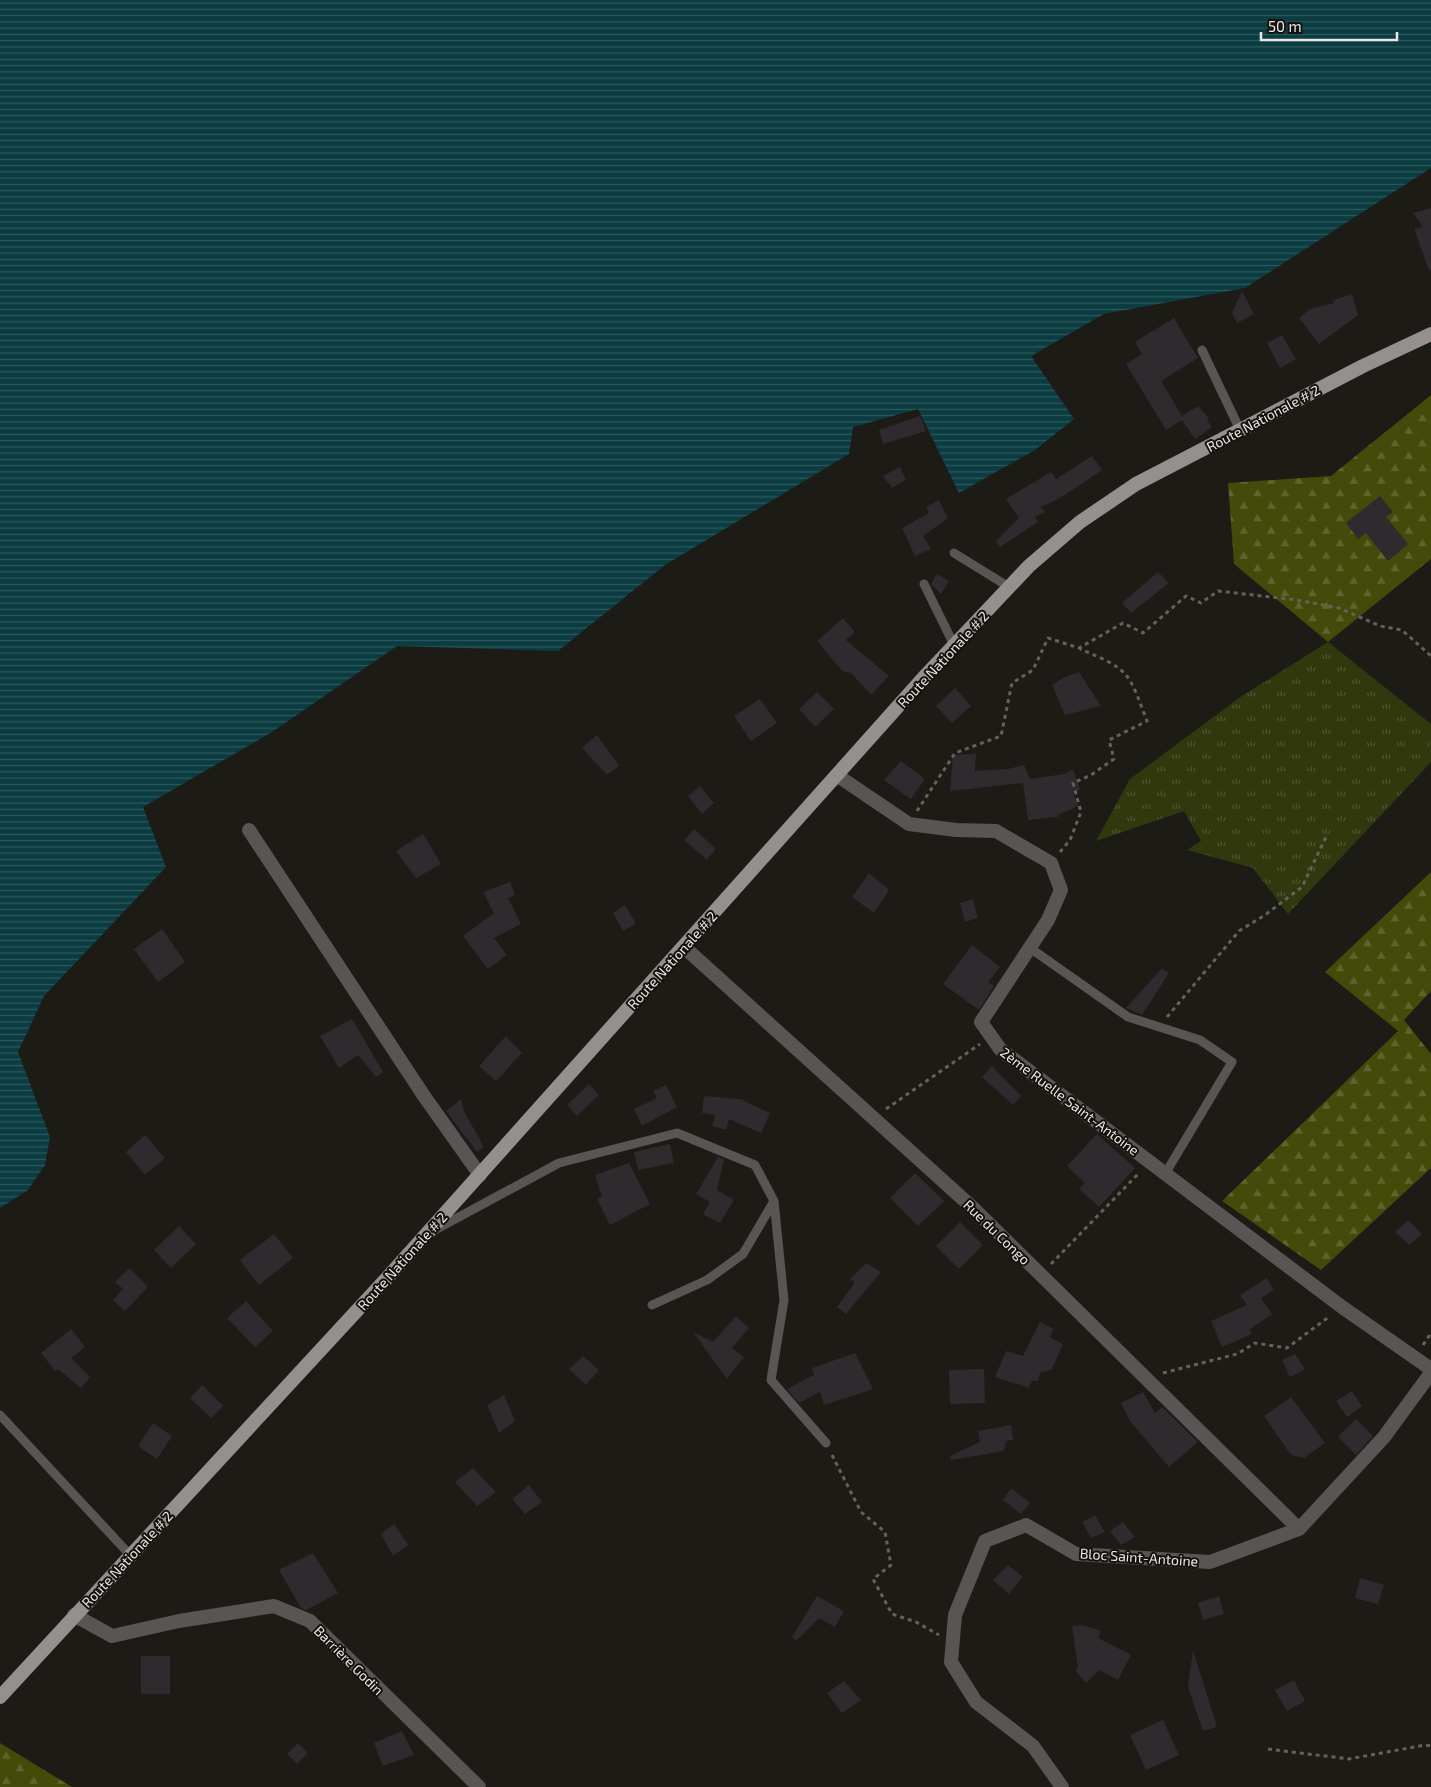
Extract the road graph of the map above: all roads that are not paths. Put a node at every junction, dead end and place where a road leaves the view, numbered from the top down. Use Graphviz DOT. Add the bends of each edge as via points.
graph roads {
  1 [pos="1431,334"];
  2 [pos="1202,350"];
  3 [pos="1240,430"];
  4 [pos="954,553"];
  5 [pos="924,584"];
  6 [pos="1009,587"];
  7 [pos="954,645"];
  8 [pos="838,776"];
  9 [pos="249,830"];
  10 [pos="684,947"];
  11 [pos="1030,948"];
  12 [pos="1165,1174"];
  13 [pos="480,1175"];
  14 [pos="774,1201"];
  15 [pos="426,1234"];
  16 [pos="652,1305"];
  17 [pos="1431,1371"];
  18 [pos="0,1415"];
  19 [pos="826,1443"];
  20 [pos="1299,1529"];
  21 [pos="131,1556"];
  22 [pos="74,1615"];
  23 [pos="0,1697"];
  24 [pos="478,1787"];
  25 [pos="1062,1787"];
  1 -- 3 [label="main road, Route Nationale # 2"];
  2 -- 3 [label="lane"];
  3 -- 6 [label="main road, Route Nationale # 2" via="1136,484 1080,522"];
  4 -- 6 [label="lane"];
  5 -- 7 [label="lane"];
  6 -- 7 [label="main road, Route Nationale # 2"];
  7 -- 8 [label="main road, Route Nationale # 2"];
  8 -- 10 [label="main road, Route Nationale # 2"];
  8 -- 11 [label="street, 2ème Ruelle Saint-Antoine" via="909,824 996,831 1051,863 1061,890 1048,920"];
  9 -- 13 [label="street" via="424,1096"];
  10 -- 13 [label="main road, Route Nationale # 2"];
  10 -- 20 [label="street, Rue du Congo" via="973,1208"];
  11 -- 12 [label="street, 2ème Ruelle Saint-Antoine" via="982,1022 1000,1049"];
  11 -- 12 [label="lane" via="1128,1017 1200,1040 1232,1062"];
  12 -- 17 [label="street, 2ème Ruelle Saint-Antoine"];
  13 -- 15 [label="main road, Route Nationale # 2"];
  14 -- 15 [label="lane" via="755,1165 677,1133 559,1162"];
  14 -- 16 [label="lane" via="743,1254 707,1280"];
  14 -- 19 [label="lane" via="784,1300 771,1380"];
  15 -- 21 [label="main road, Route Nationale # 2"];
  17 -- 20 [label="street, Bloc Saint-Antoine" via="1384,1436"];
  18 -- 21 [label="lane"];
  20 -- 25 [label="street, Bloc Saint-Antoine" via="1210,1562 1076,1554 1026,1525 985,1541 955,1615 951,1662 976,1702 1033,1746"];
  21 -- 22 [label="main road, Route Nationale # 2"];
  22 -- 23 [label="main road, Route Nationale # 2"];
  22 -- 24 [label="street, Barrière Godin" via="112,1636 179,1621 274,1606 310,1621"];
}
